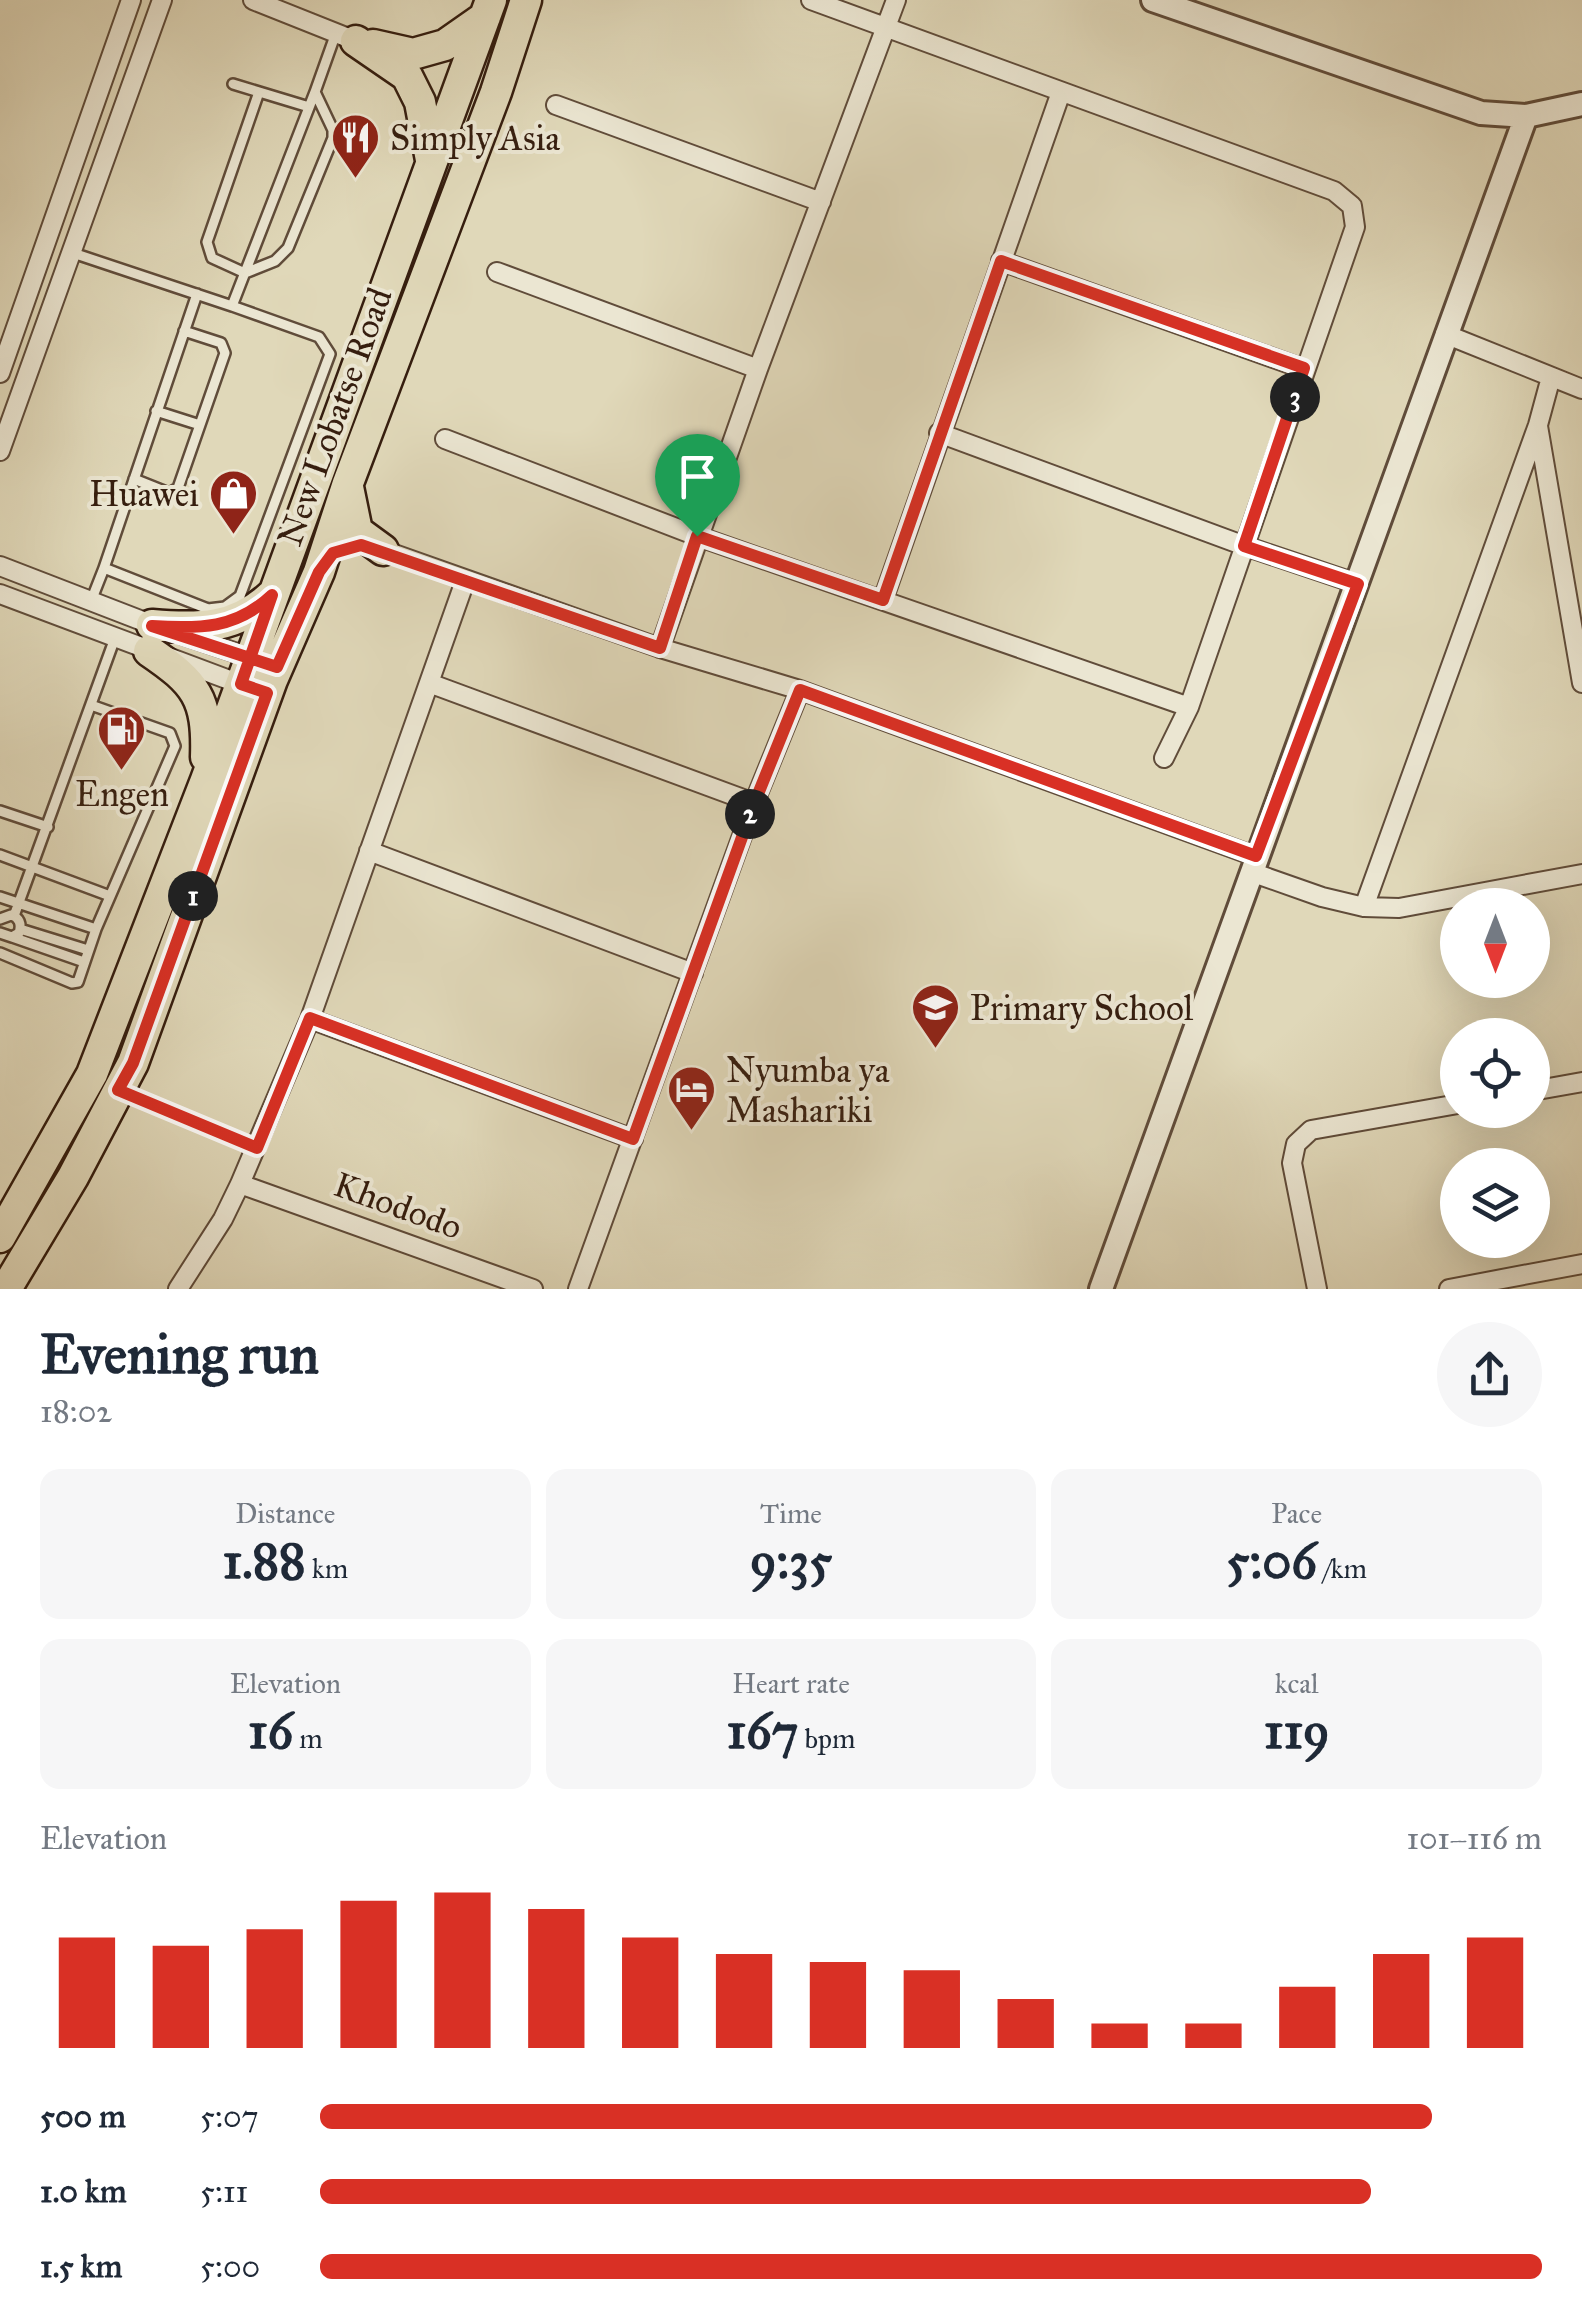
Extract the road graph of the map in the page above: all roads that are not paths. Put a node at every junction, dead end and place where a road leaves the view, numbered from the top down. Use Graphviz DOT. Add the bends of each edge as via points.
graph roads {
  1 [pos="131,0"];
  2 [pos="162,0"];
  3 [pos="252,0"];
  4 [pos="526,0"];
  5 [pos="811,0"];
  6 [pos="896,0"];
  7 [pos="1153,0"];
  8 [pos="488,8"];
  9 [pos="886,27"];
  10 [pos="346,37"];
  11 [pos="233,84"];
  12 [pos="259,92"];
  13 [pos="315,92"];
  14 [pos="1061,92"];
  15 [pos="556,104"];
  16 [pos="1582,104"];
  17 [pos="309,108"];
  18 [pos="1526,116"];
  19 [pos="432,163"];
  20 [pos="821,202"];
  21 [pos="71,252"];
  22 [pos="1001,261"];
  23 [pos="497,272"];
  24 [pos="245,273"];
  25 [pos="198,294"];
  26 [pos="232,306"];
  27 [pos="184,331"];
  28 [pos="1445,334"];
  29 [pos="1304,368"];
  30 [pos="758,369"];
  31 [pos="0,373"];
  32 [pos="1551,377"];
  33 [pos="1582,389"];
  34 [pos="156,412"];
  35 [pos="200,425"];
  36 [pos="1538,425"];
  37 [pos="939,433"];
  38 [pos="445,438"];
  39 [pos="0,451"];
  40 [pos="134,478"];
  41 [pos="348,483"];
  42 [pos="697,536"];
  43 [pos="1244,546"];
  44 [pos="383,550"];
  45 [pos="0,566"];
  46 [pos="104,568"];
  47 [pos="319,572"];
  48 [pos="465,581"];
  49 [pos="1358,584"];
  50 [pos="0,594"];
  51 [pos="272,595"];
  52 [pos="883,600"];
  53 [pos="90,601"];
  54 [pos="115,638"];
  55 [pos="150,638"];
  56 [pos="660,648"];
  57 [pos="259,675"];
  58 [pos="1582,682"];
  59 [pos="428,684"];
  60 [pos="800,690"];
  61 [pos="91,705"];
  62 [pos="1189,707"];
  63 [pos="1164,758"];
  64 [pos="206,780"];
  65 [pos="754,804"];
  66 [pos="0,811"];
  67 [pos="48,826"];
  68 [pos="369,851"];
  69 [pos="0,855"];
  70 [pos="1254,864"];
  71 [pos="32,868"];
  72 [pos="1582,874"];
  73 [pos="110,896"];
  74 [pos="0,898"];
  75 [pos="18,904"];
  76 [pos="1364,907"];
  77 [pos="14,916"];
  78 [pos="0,918"];
  79 [pos="96,929"];
  80 [pos="6,939"];
  81 [pos="88,950"];
  82 [pos="84,962"];
  83 [pos="693,973"];
  84 [pos="310,1018"];
  85 [pos="1582,1082"];
  86 [pos="1550,1088"];
  87 [pos="1440,1107"];
  88 [pos="633,1139"];
  89 [pos="240,1184"];
  90 [pos="0,1238"];
  91 [pos="1582,1264"];
  92 [pos="6,1289"];
  93 [pos="178,1289"];
  94 [pos="533,1289"];
  95 [pos="578,1289"];
  96 [pos="1101,1289"];
  97 [pos="1317,1289"];
  98 [pos="1448,1289"];
  1 -- 31 [label="street"];
  2 -- 21 [label="street"];
  3 -- 10 [label="street"];
  4 -- 41 [label="main road, New Lobatse Road"];
  5 -- 9 [label="street"];
  6 -- 9 [label="street"];
  7 -- 18 [label="street" via="1480,114"];
  8 -- 10 [label="main road" via="446,45 413,54"];
  8 -- 19 [label="main road, New Lobatse Road"];
  9 -- 14 [label="street"];
  9 -- 20 [label="street"];
  10 -- 13 [label="lane"];
  10 -- 19 [label="main road" via="407,76 420,102"];
  11 -- 12 [label="lane"];
  12 -- 17 [label="lane"];
  12 -- 24 [label="lane" via="206,242 212,258"];
  13 -- 17 [label="lane"];
  13 -- 24 [label="lane" via="332,138 288,248 275,262"];
  14 -- 22 [label="street"];
  14 -- 29 [label="street" via="1334,191 1352,206 1355,228"];
  15 -- 20 [label="street"];
  16 -- 18 [label="street"];
  17 -- 24 [label="lane"];
  18 -- 28 [label="street"];
  19 -- 51 [label="main road, New Lobatse Road"];
  20 -- 30 [label="street"];
  21 -- 25 [label="lane"];
  21 -- 39 [label="street"];
  22 -- 29 [label="street"];
  22 -- 37 [label="street"];
  23 -- 30 [label="street"];
  24 -- 26 [label="lane"];
  25 -- 26 [label="lane"];
  25 -- 27 [label="lane"];
  26 -- 46 [label="lane" via="319,337 330,354 240,596 208,608"];
  27 -- 34 [label="lane"];
  27 -- 35 [label="lane" via="225,347"];
  28 -- 32 [label="street"];
  28 -- 49 [label="street"];
  29 -- 43 [label="street"];
  30 -- 42 [label="street"];
  32 -- 33 [label="street"];
  32 -- 36 [label="street"];
  34 -- 35 [label="lane"];
  34 -- 40 [label="lane"];
  35 -- 40 [label="lane" via="178,488 173,492"];
  36 -- 58 [label="street"];
  36 -- 76 [label="street"];
  37 -- 43 [label="street"];
  37 -- 52 [label="street"];
  38 -- 42 [label="street"];
  40 -- 46 [label="lane"];
  41 -- 44 [label="main road" via="357,531"];
  41 -- 47 [label="main road, New Lobatse Road"];
  42 -- 52 [label="street"];
  42 -- 56 [label="street"];
  43 -- 49 [label="street"];
  43 -- 62 [label="street"];
  44 -- 47 [label="main road" via="361,545 333,553"];
  44 -- 48 [label="street"];
  45 -- 53 [label="street"];
  46 -- 53 [label="lane"];
  47 -- 57 [label="main road, New Lobatse Road"];
  48 -- 56 [label="street"];
  48 -- 59 [label="street"];
  49 -- 70 [label="street"];
  50 -- 54 [label="street"];
  51 -- 55 [label="main road" via="220,626"];
  51 -- 57 [label="main road, New Lobatse Road"];
  52 -- 62 [label="street"];
  53 -- 55 [label="street"];
  54 -- 55 [label="street"];
  54 -- 61 [label="lane"];
  55 -- 57 [label="street"];
  55 -- 57 [label="street"];
  55 -- 64 [label="main road" via="196,691 206,722"];
  56 -- 60 [label="street"];
  57 -- 64 [label="main road, New Lobatse Road"];
  57 -- 92 [label="main road, New Lobatse Road" via="133,1063"];
  59 -- 65 [label="street"];
  59 -- 68 [label="street"];
  60 -- 65 [label="street"];
  60 -- 70 [label="street"];
  61 -- 67 [label="lane"];
  61 -- 73 [label="lane" via="170,734 175,746"];
  62 -- 63 [label="street"];
  64 -- 90 [label="main road, New Lobatse Road" via="92,1074"];
  65 -- 83 [label="street"];
  66 -- 67 [label="lane"];
  67 -- 71 [label="lane"];
  68 -- 83 [label="street"];
  68 -- 84 [label="street"];
  69 -- 71 [label="lane"];
  70 -- 76 [label="street" via="1322,897"];
  70 -- 96 [label="street"];
  71 -- 73 [label="lane"];
  71 -- 75 [label="lane"];
  72 -- 76 [label="street" via="1399,908"];
  73 -- 79 [label="lane"];
  74 -- 75 [label="lane"];
  75 -- 77 [label="lane"];
  75 -- 79 [label="lane"];
  77 -- 78 [label="lane"];
  77 -- 80 [label="lane" via="20,921"];
  79 -- 81 [label="lane"];
  80 -- 81 [label="lane"];
  80 -- 82 [label="lane"];
  80 -- 82 [label="lane" via="72,983 81,978"];
  81 -- 82 [label="lane"];
  83 -- 88 [label="street"];
  84 -- 88 [label="street"];
  84 -- 89 [label="street"];
  85 -- 86 [label="street"];
  87 -- 97 [label="street" via="1311,1130 1296,1144 1292,1163"];
  88 -- 95 [label="street"];
  89 -- 93 [label="street"];
  89 -- 94 [label="street, Khododo"];
  91 -- 98 [label="street"];
}
